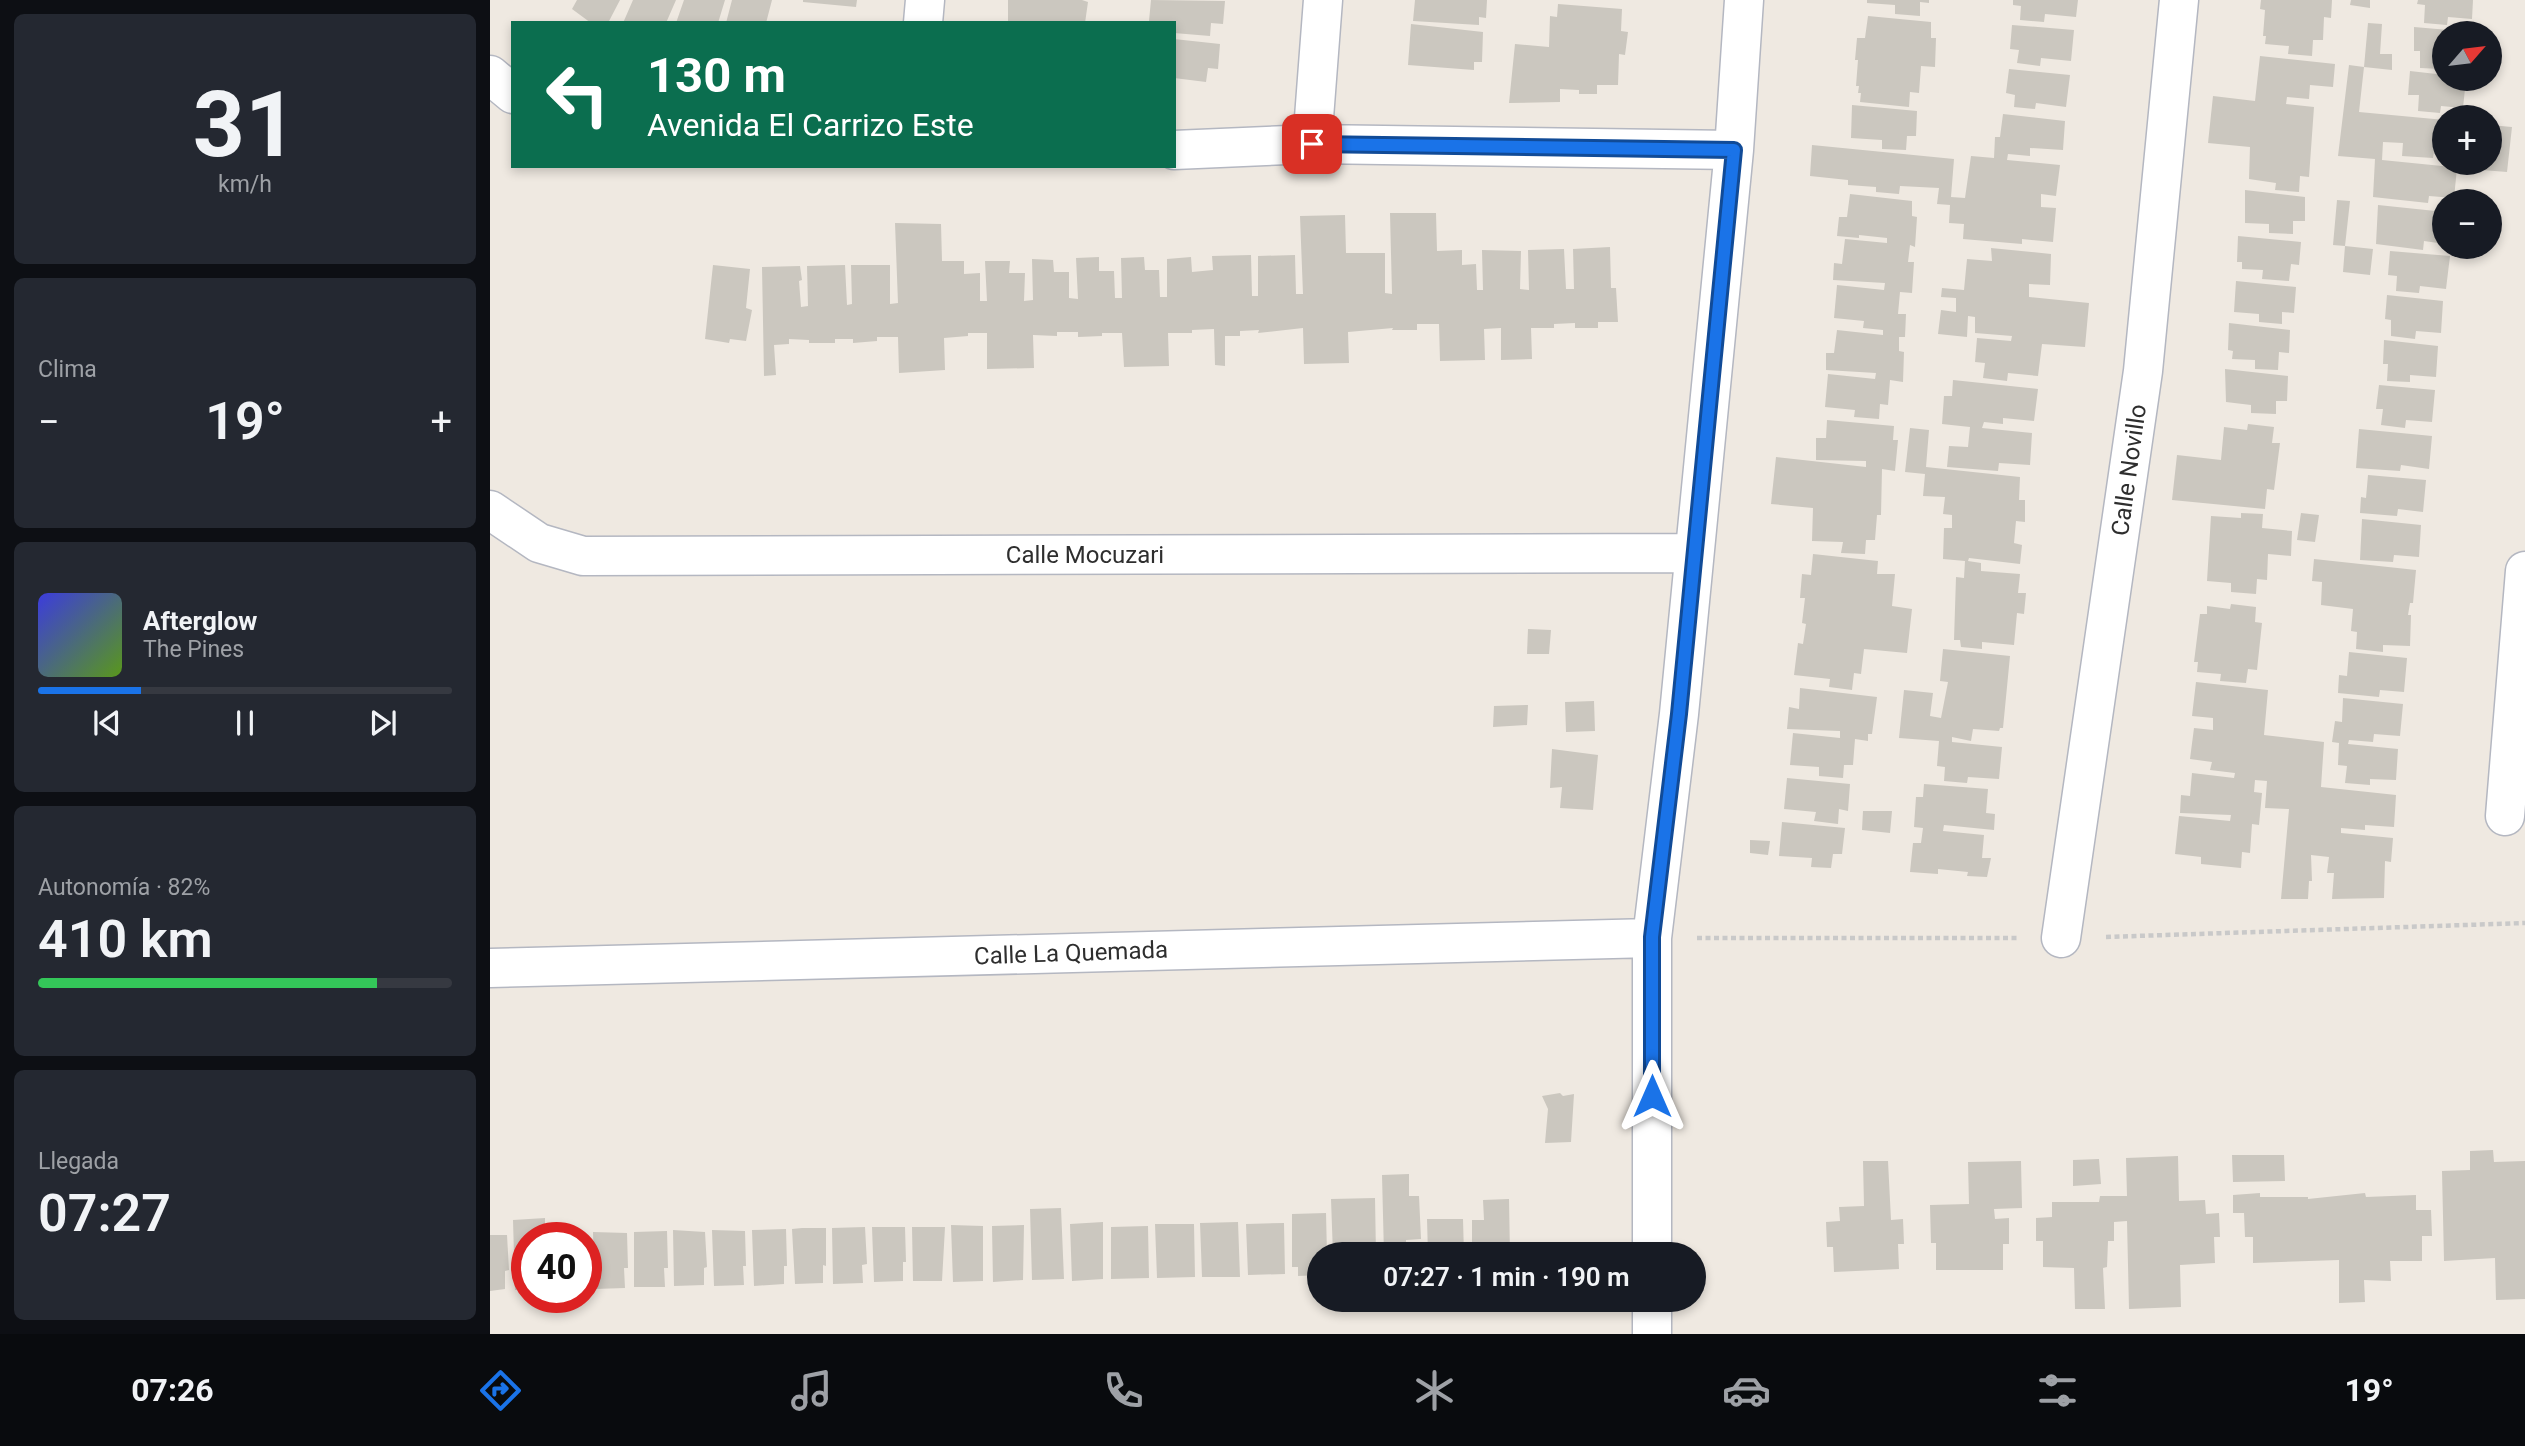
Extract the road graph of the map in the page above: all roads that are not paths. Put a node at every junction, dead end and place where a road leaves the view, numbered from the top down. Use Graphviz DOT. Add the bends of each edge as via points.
graph roads {
  1 [pos="925,0"];
  2 [pos="1323,0"];
  3 [pos="1744,0"];
  4 [pos="2179,0"];
  5 [pos="923,21"];
  6 [pos="490,75"];
  7 [pos="511,92"];
  8 [pos="1312,144"];
  9 [pos="1176,150"];
  10 [pos="1734,150"];
  11 [pos="490,510"];
  12 [pos="1693,553"];
  13 [pos="2525,571"];
  14 [pos="2505,816"];
  15 [pos="1652,937"];
  16 [pos="2061,938"];
  17 [pos="490,968"];
  18 [pos="1652,1242"];
  19 [pos="1653,1312"];
  20 [pos="1653,1334"];
  1 -- 5 [label="street"];
  2 -- 8 [label="street"];
  3 -- 10 [label="street"];
  4 -- 16 [label="street, Calle Novillo" via="2143,371"];
  6 -- 7 [label="street"];
  8 -- 9 [label="street"];
  8 -- 10 [label="street"];
  10 -- 12 [label="street"];
  11 -- 12 [label="street, Calle Mocuzari" via="539,543 583,556"];
  12 -- 15 [label="street"];
  13 -- 14 [label="street"];
  15 -- 17 [label="street, Calle La Quemada"];
  15 -- 18 [label="street"];
  19 -- 20 [label="street"];
}
